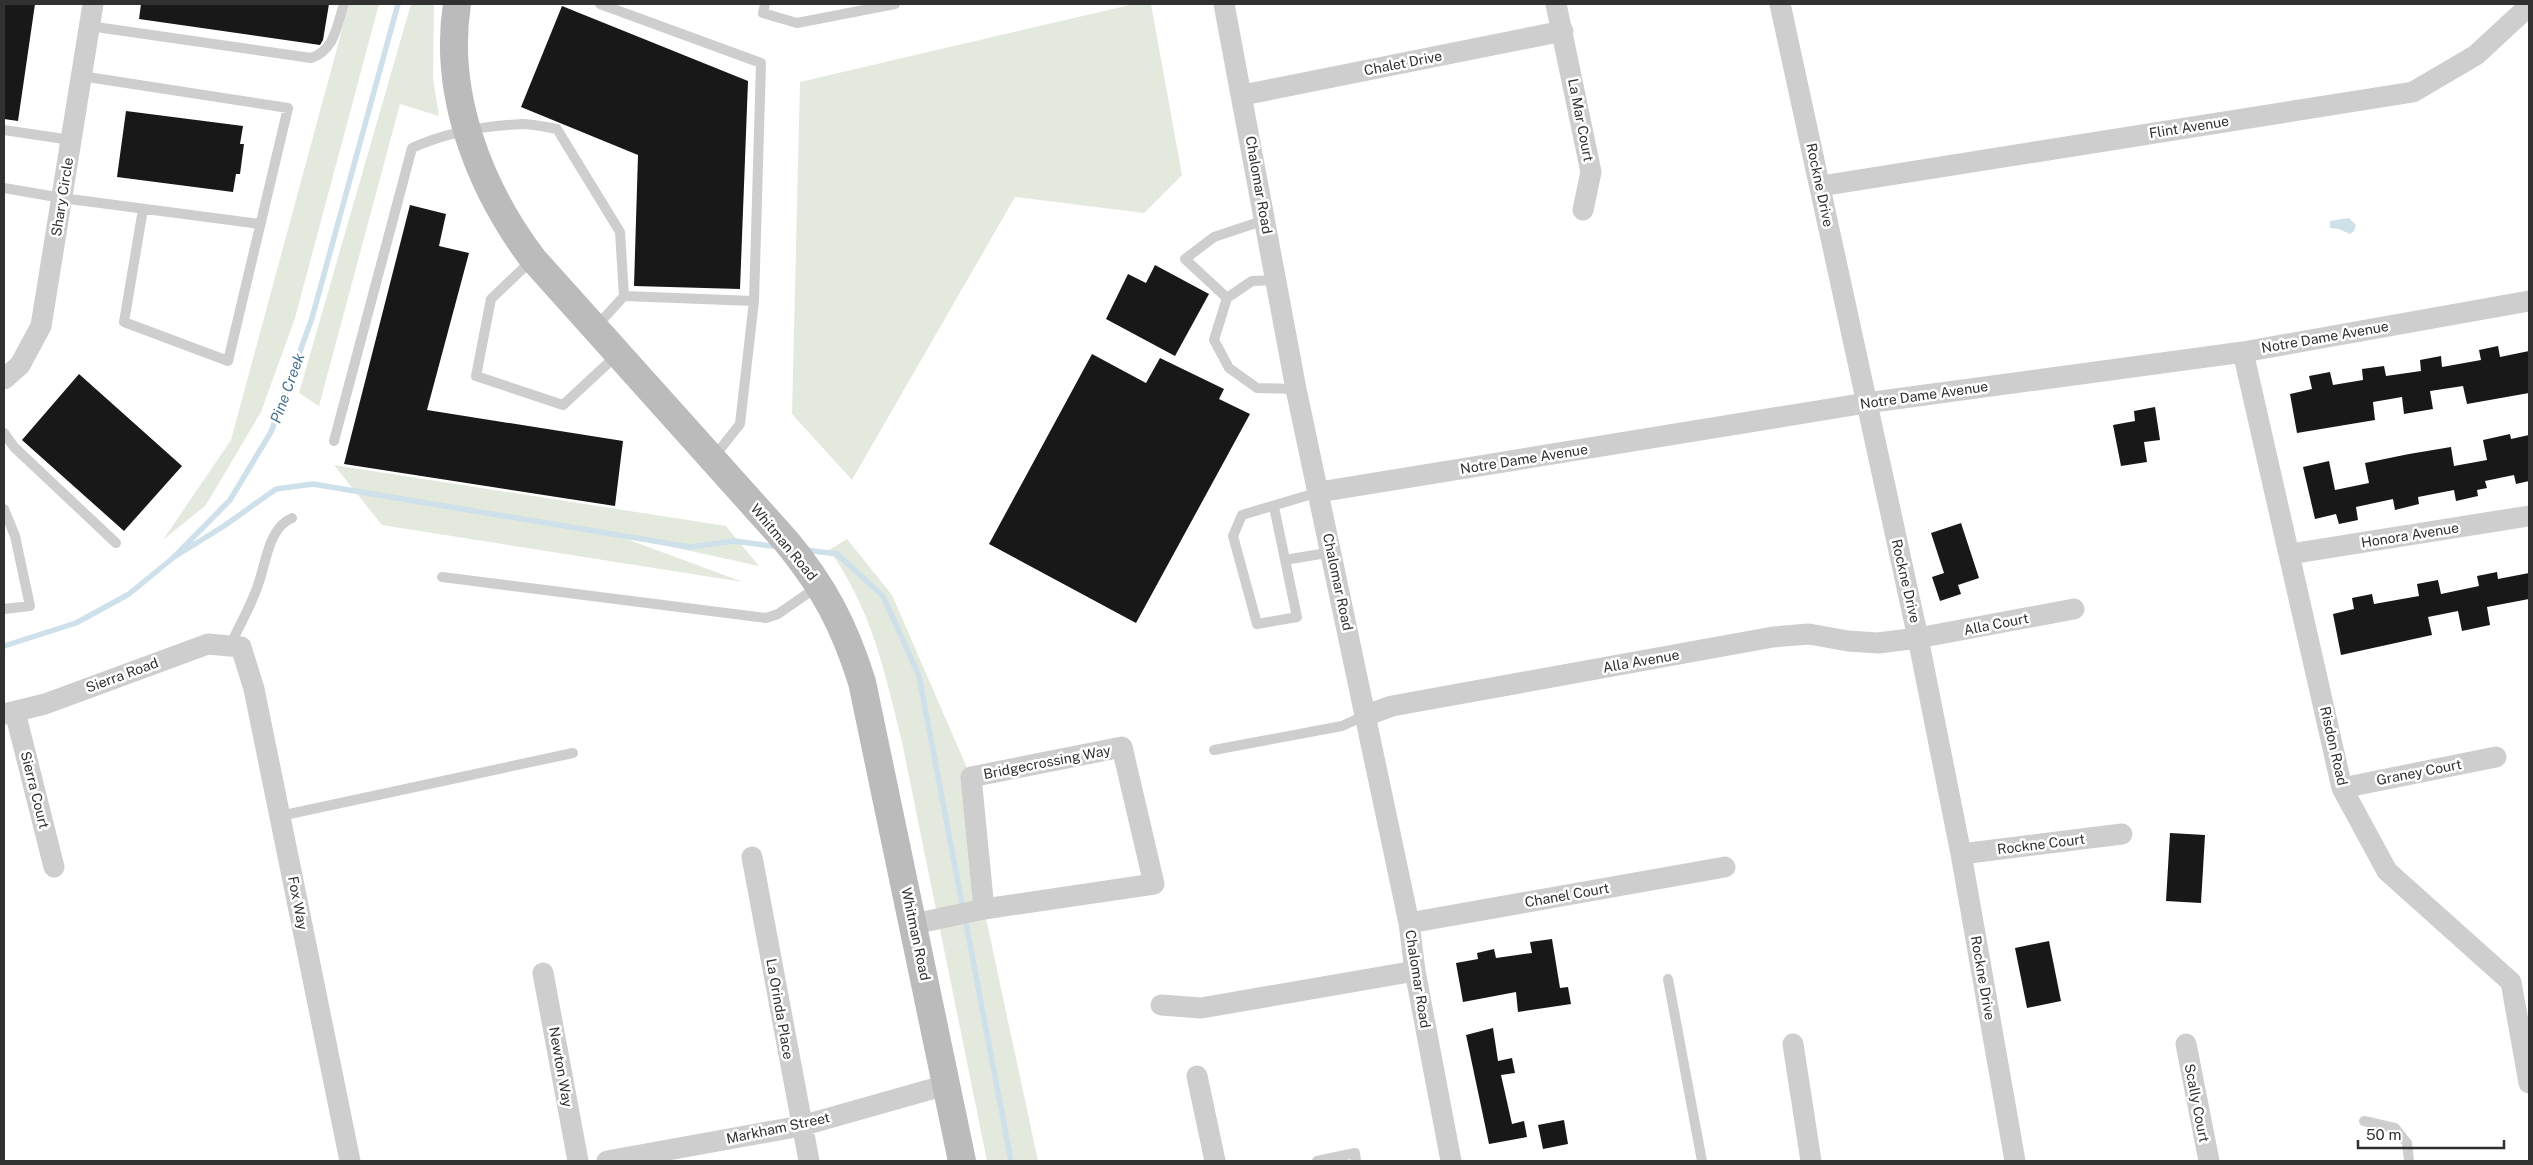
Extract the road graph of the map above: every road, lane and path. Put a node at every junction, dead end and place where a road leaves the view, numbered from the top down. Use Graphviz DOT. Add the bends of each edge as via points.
graph roads {
  1 [pos="93,4"];
  2 [pos="344,4"];
  3 [pos="457,4"];
  4 [pos="600,4"];
  5 [pos="765,4"];
  6 [pos="895,4"];
  7 [pos="1224,4"];
  8 [pos="1556,4"];
  9 [pos="1780,4"];
  10 [pos="2529,6"];
  11 [pos="89,26"];
  12 [pos="1563,31"];
  13 [pos="81,76"];
  14 [pos="1243,95"];
  15 [pos="4,130"];
  16 [pos="467,132"];
  17 [pos="71,140"];
  18 [pos="1821,186"];
  19 [pos="4,188"];
  20 [pos="62,198"];
  21 [pos="143,209"];
  22 [pos="1584,210"];
  23 [pos="1264,220"];
  24 [pos="260,224"];
  25 [pos="533,259"];
  26 [pos="1276,280"];
  27 [pos="624,296"];
  28 [pos="1227,298"];
  29 [pos="754,301"];
  30 [pos="2529,301"];
  31 [pos="596,328"];
  32 [pos="2242,352"];
  33 [pos="618,353"];
  34 [pos="4,379"];
  35 [pos="1296,388"];
  36 [pos="1866,403"];
  37 [pos="4,433"];
  38 [pos="334,440"];
  39 [pos="713,459"];
  40 [pos="1319,492"];
  41 [pos="1274,507"];
  42 [pos="4,509"];
  43 [pos="2529,516"];
  44 [pos="292,518"];
  45 [pos="116,543"];
  46 [pos="1332,552"];
  47 [pos="2290,554"];
  48 [pos="1285,560"];
  49 [pos="442,577"];
  50 [pos="820,585"];
  51 [pos="4,609"];
  52 [pos="2074,609"];
  53 [pos="1918,638"];
  54 [pos="235,646"];
  55 [pos="9,713"];
  56 [pos="1366,715"];
  57 [pos="1214,750"];
  58 [pos="573,753"];
  59 [pos="2496,757"];
  60 [pos="2342,788"];
  61 [pos="280,816"];
  62 [pos="2122,834"];
  63 [pos="1961,854"];
  64 [pos="752,857"];
  65 [pos="54,867"];
  66 [pos="1725,867"];
  67 [pos="984,909"];
  68 [pos="925,922"];
  69 [pos="1409,923"];
  70 [pos="1415,971"];
  71 [pos="544,973"];
  72 [pos="1668,980"];
  73 [pos="1161,1005"];
  74 [pos="1793,1044"];
  75 [pos="2186,1044"];
  76 [pos="1198,1076"];
  77 [pos="2529,1083"];
  78 [pos="946,1085"];
  79 [pos="2364,1122"];
  80 [pos="802,1126"];
  81 [pos="350,1161"];
  82 [pos="578,1161"];
  83 [pos="607,1161"];
  84 [pos="809,1161"];
  85 [pos="962,1161"];
  86 [pos="1215,1161"];
  87 [pos="1317,1161"];
  88 [pos="1356,1161"];
  89 [pos="1451,1161"];
  90 [pos="1702,1161"];
  91 [pos="1810,1161"];
  92 [pos="2015,1161"];
  93 [pos="2209,1161"];
  94 [pos="2409,1161"];
  1 -- 11 [label="street, Shary Circle"];
  2 -- 11 [label="lane" via="329,48 311,58"];
  3 -- 16 [label="street, Whitman Road" via="453,30 456,82"];
  4 -- 29 [label="lane" via="761,63"];
  5 -- 6 [label="lane" via="763,13 796,23"];
  7 -- 14 [label="street, Chalomar Road"];
  8 -- 12 [label="street, La Mar Court"];
  9 -- 18 [label="street, Rockne Drive"];
  10 -- 18 [label="street, Flint Avenue" via="2476,55 2413,92"];
  11 -- 13 [label="street, Shary Circle"];
  12 -- 14 [label="street, Chalet Drive"];
  12 -- 22 [label="street, La Mar Court" via="1591,172"];
  13 -- 17 [label="street, Shary Circle"];
  13 -- 24 [label="lane" via="288,108"];
  14 -- 23 [label="street, Chalomar Road"];
  15 -- 17 [label="lane"];
  16 -- 25 [label="street, Whitman Road" via="489,190"];
  16 -- 27 [label="lane" via="523,124 557,128 620,232"];
  16 -- 38 [label="lane" via="438,136 412,148"];
  17 -- 20 [label="street, Shary Circle"];
  18 -- 36 [label="street, Rockne Drive"];
  19 -- 20 [label="lane"];
  20 -- 21 [label="lane"];
  20 -- 34 [label="street, Shary Circle" via="41,326 20,365"];
  21 -- 24 [label="lane"];
  21 -- 24 [label="lane" via="124,322 228,361"];
  23 -- 26 [label="street, Chalomar Road"];
  23 -- 28 [label="lane" via="1214,237 1185,259"];
  25 -- 31 [label="street, Whitman Road"];
  25 -- 33 [label="lane" via="491,299 476,376 563,405"];
  26 -- 28 [label="lane" via="1252,281"];
  26 -- 35 [label="street, Chalomar Road"];
  27 -- 29 [label="lane"];
  27 -- 31 [label="lane"];
  28 -- 35 [label="lane" via="1214,340 1229,368 1257,388"];
  29 -- 39 [label="lane" via="740,424"];
  30 -- 32 [label="street, Notre Dame Avenue"];
  31 -- 33 [label="street, Whitman Road"];
  32 -- 36 [label="street, Notre Dame Avenue"];
  32 -- 47 [label="street, Risdon Road"];
  33 -- 39 [label="street, Whitman Road"];
  35 -- 40 [label="street, Chalomar Road"];
  36 -- 40 [label="street, Notre Dame Avenue"];
  36 -- 53 [label="street, Rockne Drive"];
  37 -- 45 [label="lane" via="14,447"];
  39 -- 50 [label="street, Whitman Road"];
  40 -- 41 [label="lane"];
  40 -- 46 [label="street, Chalomar Road"];
  41 -- 48 [label="lane"];
  41 -- 48 [label="lane" via="1242,516 1233,536 1257,624 1297,616"];
  42 -- 51 [label="lane" via="15,536 30,606"];
  43 -- 47 [label="street, Honora Avenue"];
  44 -- 54 [label="lane" via="284,521 273,538"];
  46 -- 48 [label="lane"];
  46 -- 56 [label="street, Chalomar Road"];
  47 -- 60 [label="street, Risdon Road"];
  49 -- 50 [label="lane" via="766,618 778,614"];
  50 -- 68 [label="street, Whitman Road" via="837,614 862,682"];
  52 -- 53 [label="street, Alla Court"];
  53 -- 56 [label="street, Alla Avenue" via="1878,643 1809,634 1773,637 1392,706"];
  53 -- 63 [label="street, Rockne Drive"];
  54 -- 55 [label="street, Sierra Road" via="208,644 45,704"];
  54 -- 61 [label="street, Fox Way" via="254,689"];
  55 -- 65 [label="street, Sierra Court"];
  56 -- 57 [label="lane" via="1342,726"];
  56 -- 69 [label="street, Chalomar Road"];
  58 -- 61 [label="lane"];
  59 -- 60 [label="street, Graney Court"];
  60 -- 77 [label="street, Risdon Road" via="2387,871 2511,982"];
  61 -- 81 [label="street, Fox Way"];
  62 -- 63 [label="street, Rockne Court"];
  63 -- 92 [label="street, Rockne Drive"];
  64 -- 80 [label="street, La Orinda Place"];
  66 -- 69 [label="street, Chanel Court"];
  67 -- 67 [label="street, Bridgecrossing Way" via="1154,884 1122,747 971,777"];
  67 -- 68 [label="street, Bridgecrossing Way"];
  68 -- 78 [label="street, Whitman Road"];
  69 -- 70 [label="street, Chalomar Road"];
  70 -- 73 [label="street" via="1201,1008"];
  70 -- 89 [label="street, Chalomar Road"];
  71 -- 82 [label="street, Newton Way"];
  72 -- 90 [label="lane"];
  74 -- 91 [label="street"];
  75 -- 93 [label="street, Scally Court"];
  76 -- 86 [label="street"];
  78 -- 80 [label="street, Markham Street"];
  78 -- 85 [label="street, Whitman Road"];
  79 -- 94 [label="lane" via="2396,1128 2407,1143"];
  80 -- 83 [label="street, Markham Street"];
  80 -- 84 [label="street, La Orinda Place"];
  87 -- 88 [label="lane" via="1355,1153"];
}
